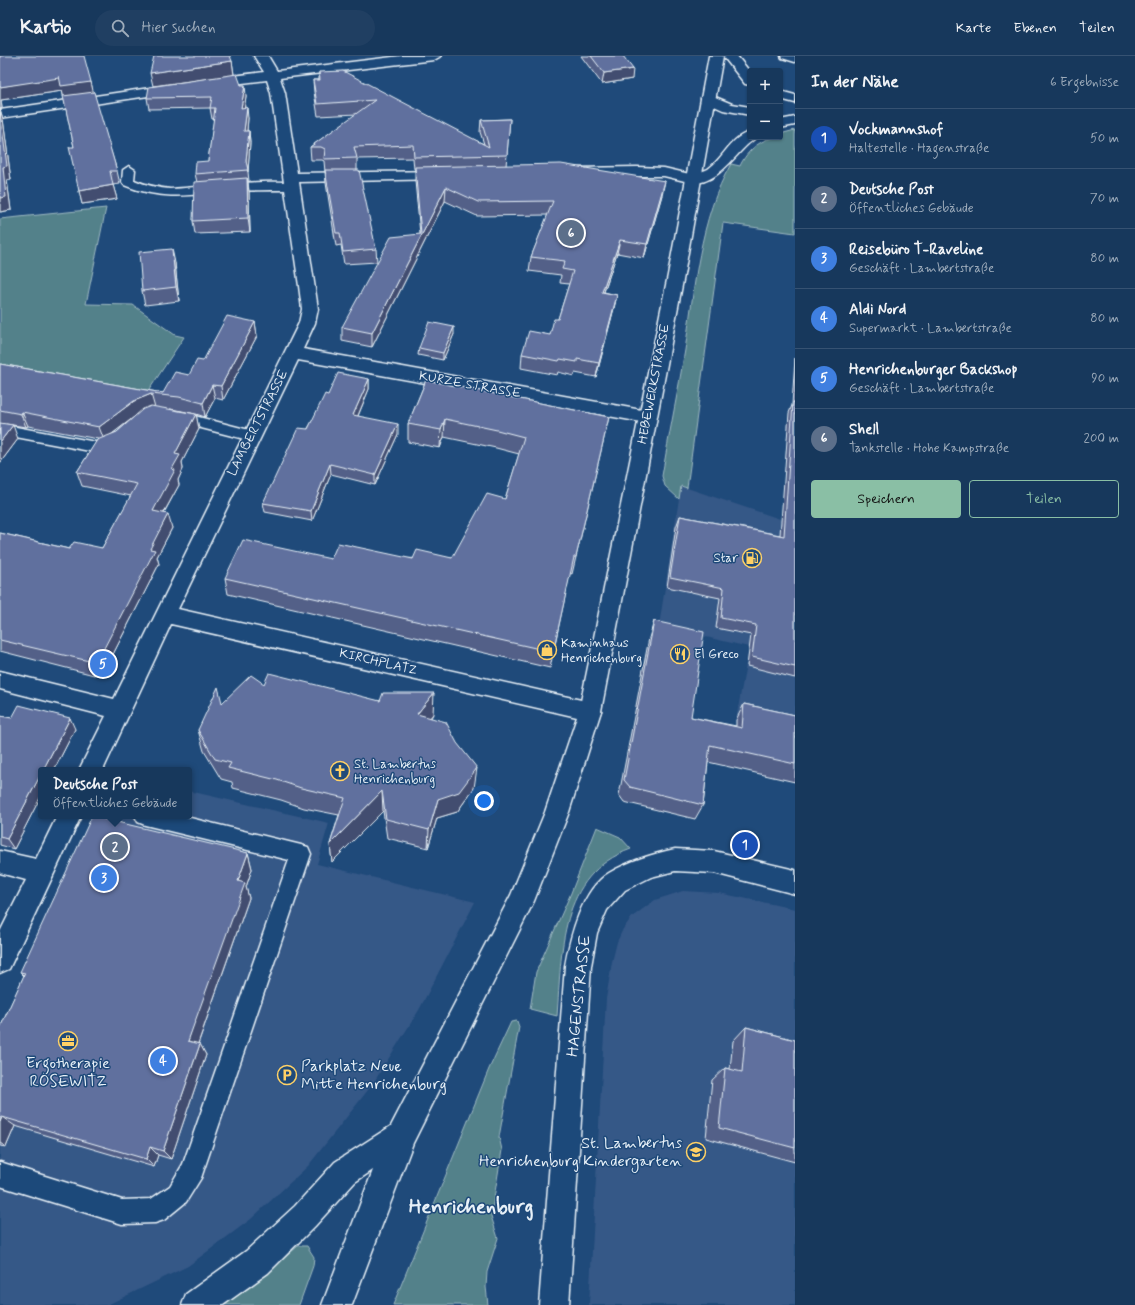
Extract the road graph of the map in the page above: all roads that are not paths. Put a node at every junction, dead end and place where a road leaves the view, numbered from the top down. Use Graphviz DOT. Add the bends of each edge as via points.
graph roads {
  1 [pos="260,56"];
  2 [pos="434,56"];
  3 [pos="716,56"];
  4 [pos="730,56"];
  5 [pos="786,56"];
  6 [pos="407,57"];
  7 [pos="795,59"];
  8 [pos="272,76"];
  9 [pos="747,77"];
  10 [pos="783,96"];
  11 [pos="708,98"];
  12 [pos="795,99"];
  13 [pos="747,101"];
  14 [pos="783,103"];
  15 [pos="795,104"];
  16 [pos="747,111"];
  17 [pos="0,114"];
  18 [pos="783,115"];
  19 [pos="795,116"];
  20 [pos="795,121"];
  21 [pos="783,123"];
  22 [pos="747,138"];
  23 [pos="129,170"];
  24 [pos="560,172"];
  25 [pos="458,174"];
  26 [pos="694,179"];
  27 [pos="292,182"];
  28 [pos="294,353"];
  29 [pos="162,414"];
  30 [pos="647,417"];
  31 [pos="0,429"];
  32 [pos="126,434"];
  33 [pos="252,436"];
  34 [pos="166,614"];
  35 [pos="0,680"];
  36 [pos="121,710"];
  37 [pos="590,711"];
  38 [pos="93,767"];
  39 [pos="68,819"];
  40 [pos="157,819"];
  41 [pos="0,862"];
  42 [pos="42,872"];
  43 [pos="795,882"];
  44 [pos="0,960"];
  45 [pos="401,1136"];
  46 [pos="0,1174"];
  47 [pos="197,1305"];
  48 [pos="337,1305"];
  49 [pos="554,1305"];
  1 -- 8 [label="main road, LAMBERTSTRASSE"];
  2 -- 6 [label="main road"];
  3 -- 11 [label="main road, HEBEWERKSTRASSE"];
  4 -- 9 [label="main road"];
  5 -- 7 [label="lane"];
  6 -- 8 [label="main road"];
  8 -- 17 [label="main road"];
  8 -- 27 [label="main road, LAMBERTSTRASSE" via="278,93"];
  10 -- 12 [label="main road"];
  11 -- 13 [label="main road"];
  11 -- 16 [label="main road" via="728,107"];
  11 -- 26 [label="main road, HEBEWERKSTRASSE"];
  14 -- 15 [label="main road"];
  18 -- 19 [label="main road"];
  20 -- 21 [label="main road"];
  22 -- 26 [label="main road" via="713,172"];
  23 -- 27 [label="lane" via="128,182 140,188 172,194"];
  24 -- 26 [label="main road" via="664,172"];
  25 -- 27 [label="main road"];
  26 -- 30 [label="main road, HEBEWERKSTRASSE"];
  27 -- 28 [label="main road, LAMBERTSTRASSE" via="310,309"];
  28 -- 30 [label="main road, KURZE STRASSE"];
  28 -- 33 [label="main road, LAMBERTSTRASSE"];
  29 -- 33 [label="lane"];
  30 -- 37 [label="main road, HEBEWERKSTRASSE"];
  31 -- 32 [label="lane" via="102,448 116,444"];
  33 -- 34 [label="main road, LAMBERTSTRASSE"];
  34 -- 36 [label="main road, LAMBERTSTRASSE"];
  34 -- 37 [label="main road, KIRCHPLATZ"];
  35 -- 36 [label="main road"];
  36 -- 38 [label="main road, LAMBERTSTRASSE"];
  37 -- 45 [label="main road, HEBEWERKSTRASSE" via="557,812 520,902"];
  39 -- 42 [label="main road"];
  40 -- 46 [label="lane" via="301,854 193,1170 178,1194 154,1211 122,1212"];
  41 -- 42 [label="main road"];
  42 -- 44 [label="main road"];
  43 -- 49 [label="main road, HAGENSTRASSE" via="714,862 675,860 647,867 616,882 598,902 584,933 578,966"];
  45 -- 47 [label="main road" via="345,1172 305,1216 257,1262"];
  45 -- 48 [label="main road, HEBEWERKSTRASSE"];
}
